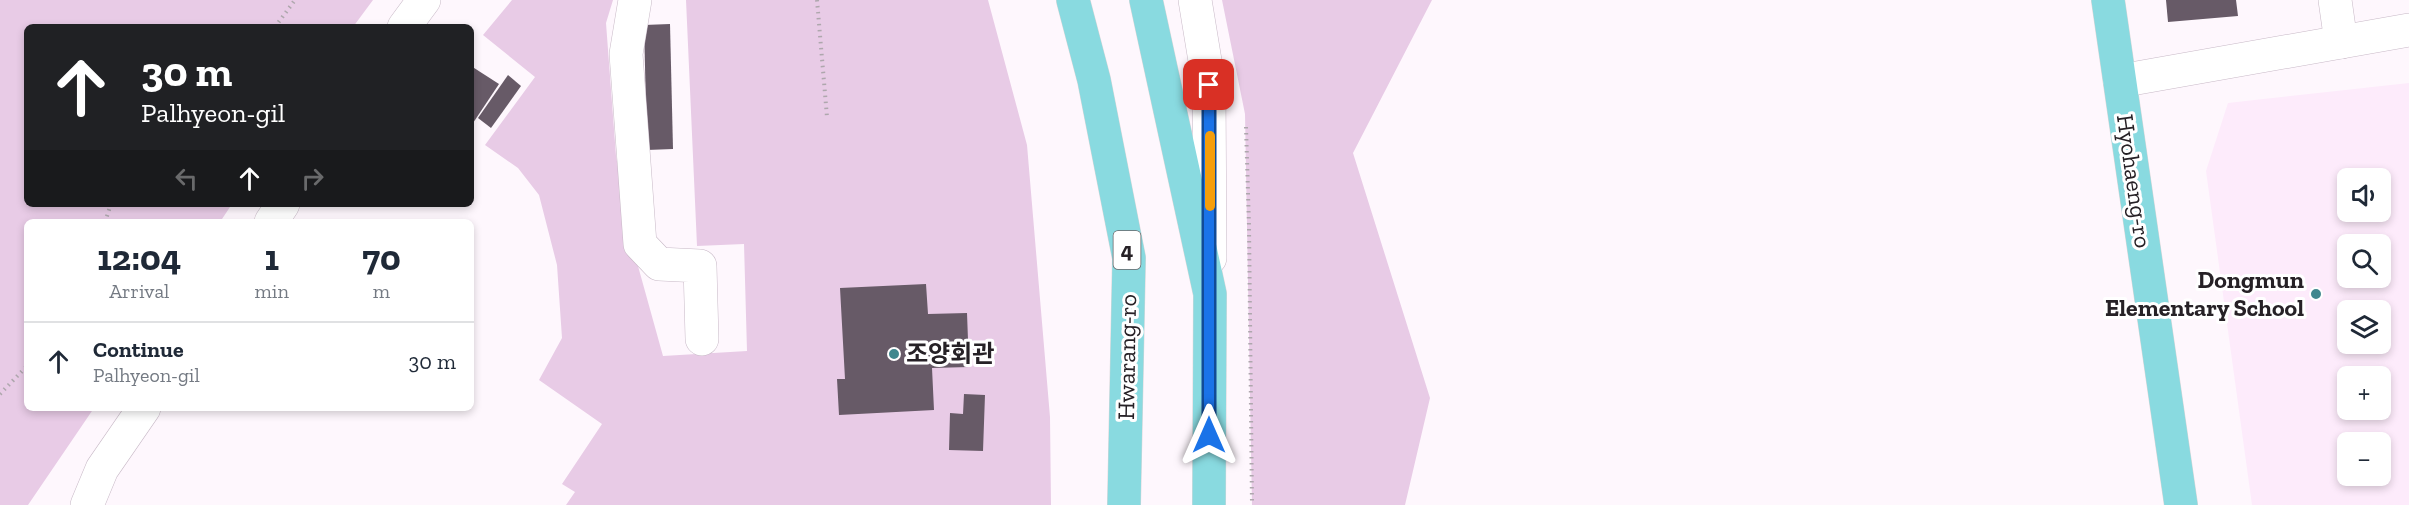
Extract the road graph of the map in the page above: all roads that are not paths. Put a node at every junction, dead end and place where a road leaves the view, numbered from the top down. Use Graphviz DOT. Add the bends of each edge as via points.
graph roads {
  1 [pos="424,0"];
  2 [pos="635,0"];
  3 [pos="1073,0"];
  4 [pos="1146,0"];
  5 [pos="1195,0"];
  6 [pos="2108,0"];
  7 [pos="2335,0"];
  8 [pos="406,24"];
  9 [pos="2409,30"];
  10 [pos="2341,42"];
  11 [pos="2120,81"];
  12 [pos="1210,294"];
  13 [pos="702,339"];
  14 [pos="142,411"];
  15 [pos="87,505"];
  16 [pos="1124,505"];
  17 [pos="1209,505"];
  18 [pos="2181,505"];
  1 -- 8 [label="street"];
  2 -- 13 [label="street" via="626,54 640,244 659,264 700,266"];
  3 -- 16 [label="main road, Hwarang-ro / 4" via="1094,80 1129,258"];
  4 -- 12 [label="main road"];
  5 -- 12 [label="street" via="1209,85"];
  6 -- 11 [label="main road, Hyohaeng-ro"];
  7 -- 10 [label="street"];
  9 -- 10 [label="street"];
  10 -- 11 [label="street"];
  11 -- 18 [label="main road, Hyohaeng-ro"];
  12 -- 17 [label="main road"];
  14 -- 15 [label="street" via="102,469"];
}
